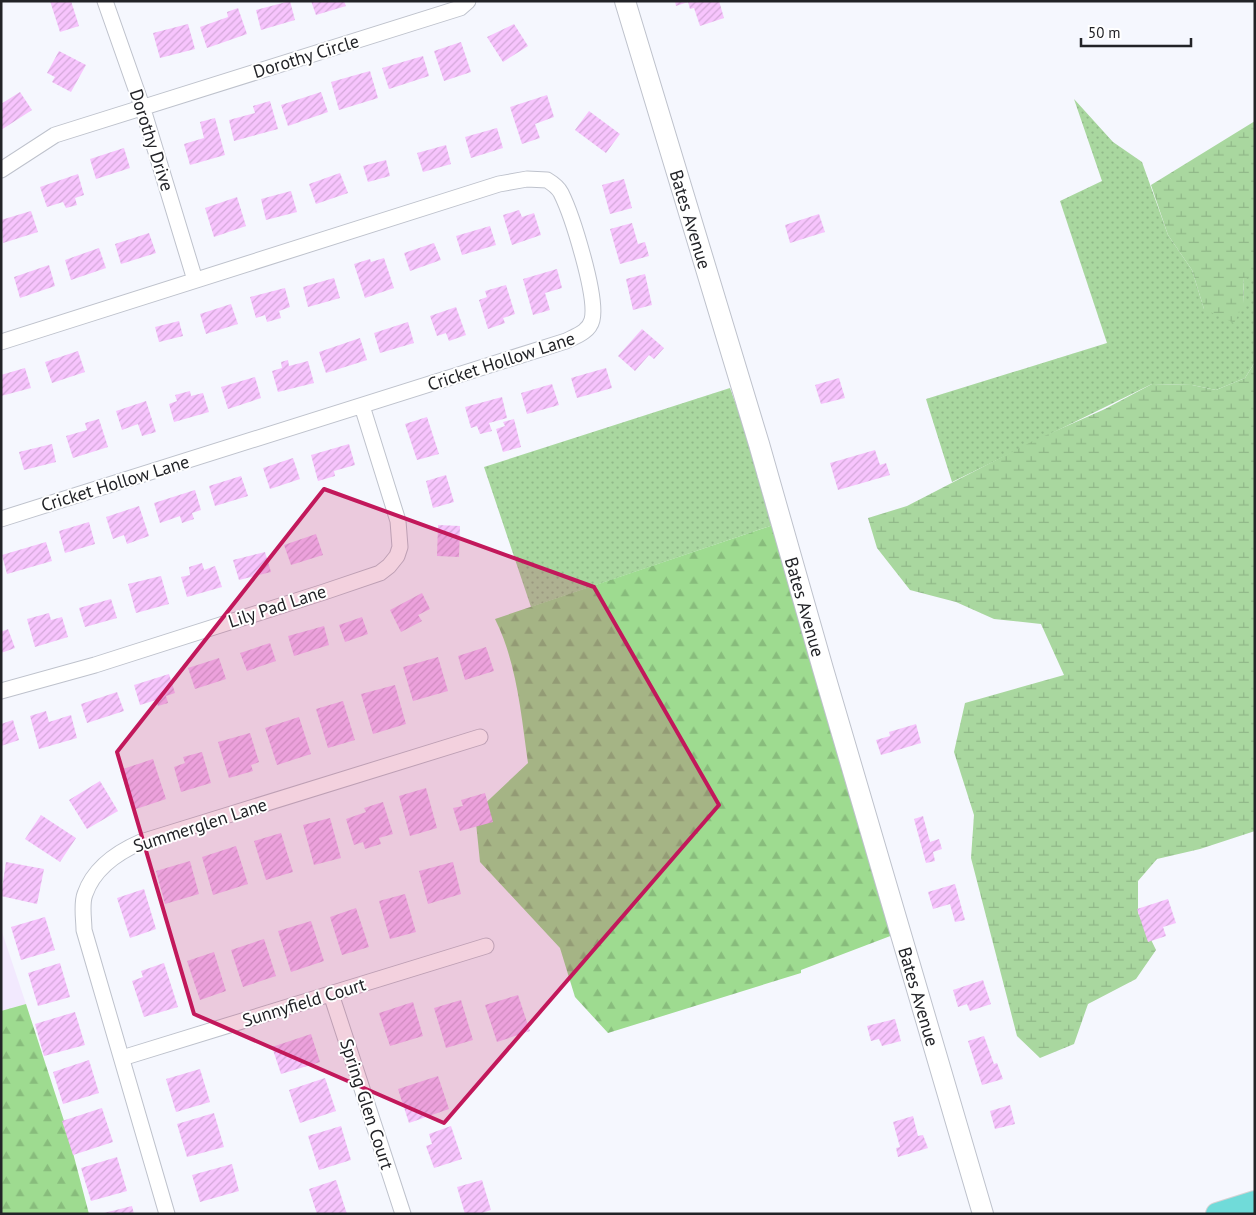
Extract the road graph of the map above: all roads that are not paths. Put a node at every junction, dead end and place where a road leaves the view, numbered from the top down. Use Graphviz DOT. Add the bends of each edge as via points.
graph roads {
  1 [pos="105,1"];
  2 [pos="468,1"];
  3 [pos="625,1"];
  4 [pos="142,106"];
  5 [pos="1,170"];
  6 [pos="195,280"];
  7 [pos="1,342"];
  8 [pos="362,406"];
  9 [pos="1,519"];
  10 [pos="1,691"];
  11 [pos="480,737"];
  12 [pos="486,946"];
  13 [pos="331,994"];
  14 [pos="122,1058"];
  15 [pos="1255,1202"];
  16 [pos="167,1214"];
  17 [pos="403,1214"];
  18 [pos="983,1214"];
  19 [pos="1217,1214"];
  1 -- 4 [label="street, Dorothy Drive"];
  2 -- 4 [label="street, Dorothy Circle" via="460,8 443,14"];
  3 -- 18 [label="street, Bates Avenue" via="759,444"];
  4 -- 5 [label="street, Dorothy Circle" via="55,135"];
  4 -- 6 [label="street, Dorothy Drive"];
  6 -- 7 [label="street, Cricket Hollow Lane"];
  6 -- 8 [label="street, Cricket Hollow Lane" via="498,184 527,180 552,183 560,192 569,214 588,278 592,320 583,334 522,357"];
  8 -- 9 [label="street, Cricket Hollow Lane"];
  8 -- 10 [label="street, Lily Pad Lane" via="398,521 400,547 389,566 380,573 295,601 95,665"];
  11 -- 14 [label="street, Summerglen Lane" via="141,842 117,853 98,872 84,895 84,930"];
  12 -- 13 [label="street, Sunnyfield Court"];
  13 -- 14 [label="street, Sunnyfield Court"];
  13 -- 17 [label="street, Spring Glen Court"];
  14 -- 16 [label="street, Summerglen Lane"];
  15 -- 19 [label="main road"];
}
